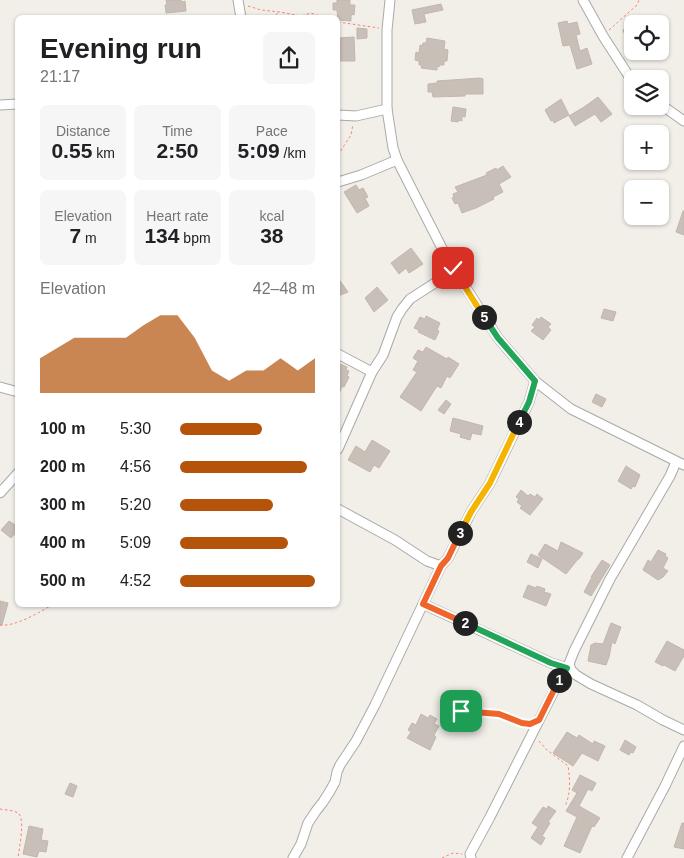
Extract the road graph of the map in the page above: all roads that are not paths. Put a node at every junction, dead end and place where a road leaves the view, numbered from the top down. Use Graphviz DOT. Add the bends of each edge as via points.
graph roads {
  1 [pos="238,0"];
  2 [pos="390,0"];
  3 [pos="583,0"];
  4 [pos="240,15"];
  5 [pos="625,70"];
  6 [pos="15,104"];
  7 [pos="0,105"];
  8 [pos="387,109"];
  9 [pos="669,110"];
  10 [pos="340,115"];
  11 [pos="684,121"];
  12 [pos="397,160"];
  13 [pos="340,181"];
  14 [pos="453,268"];
  15 [pos="340,355"];
  16 [pos="372,372"];
  17 [pos="535,381"];
  18 [pos="0,387"];
  19 [pos="15,391"];
  20 [pos="340,444"];
  21 [pos="682,463"];
  22 [pos="15,476"];
  23 [pos="0,493"];
  24 [pos="340,510"];
  25 [pos="441,566"];
  26 [pos="423,604"];
  27 [pos="568,666"];
  28 [pos="684,730"];
  29 [pos="684,746"];
  30 [pos="471,856"];
  31 [pos="293,858"];
  32 [pos="627,858"];
  1 -- 4 [label="street"];
  2 -- 8 [label="street"];
  3 -- 5 [label="street"];
  6 -- 7 [label="street"];
  8 -- 10 [label="street" via="356,116"];
  8 -- 12 [label="street"];
  9 -- 11 [label="street"];
  12 -- 13 [label="street"];
  12 -- 14 [label="street"];
  14 -- 16 [label="street" via="410,299 397,317 383,355"];
  14 -- 17 [label="street" via="498,338"];
  15 -- 16 [label="street"];
  16 -- 20 [label="street"];
  17 -- 21 [label="street" via="570,409"];
  17 -- 25 [label="street" via="529,402 490,483"];
  18 -- 19 [label="street"];
  21 -- 27 [label="street" via="665,484 610,579"];
  22 -- 23 [label="street"];
  24 -- 25 [label="street"];
  25 -- 26 [label="street"];
  26 -- 27 [label="street" via="551,663"];
  26 -- 31 [label="street" via="375,705 340,765 330,791 308,823"];
  27 -- 28 [label="street" via="591,684"];
  27 -- 30 [label="street"];
  29 -- 32 [label="street"];
}
